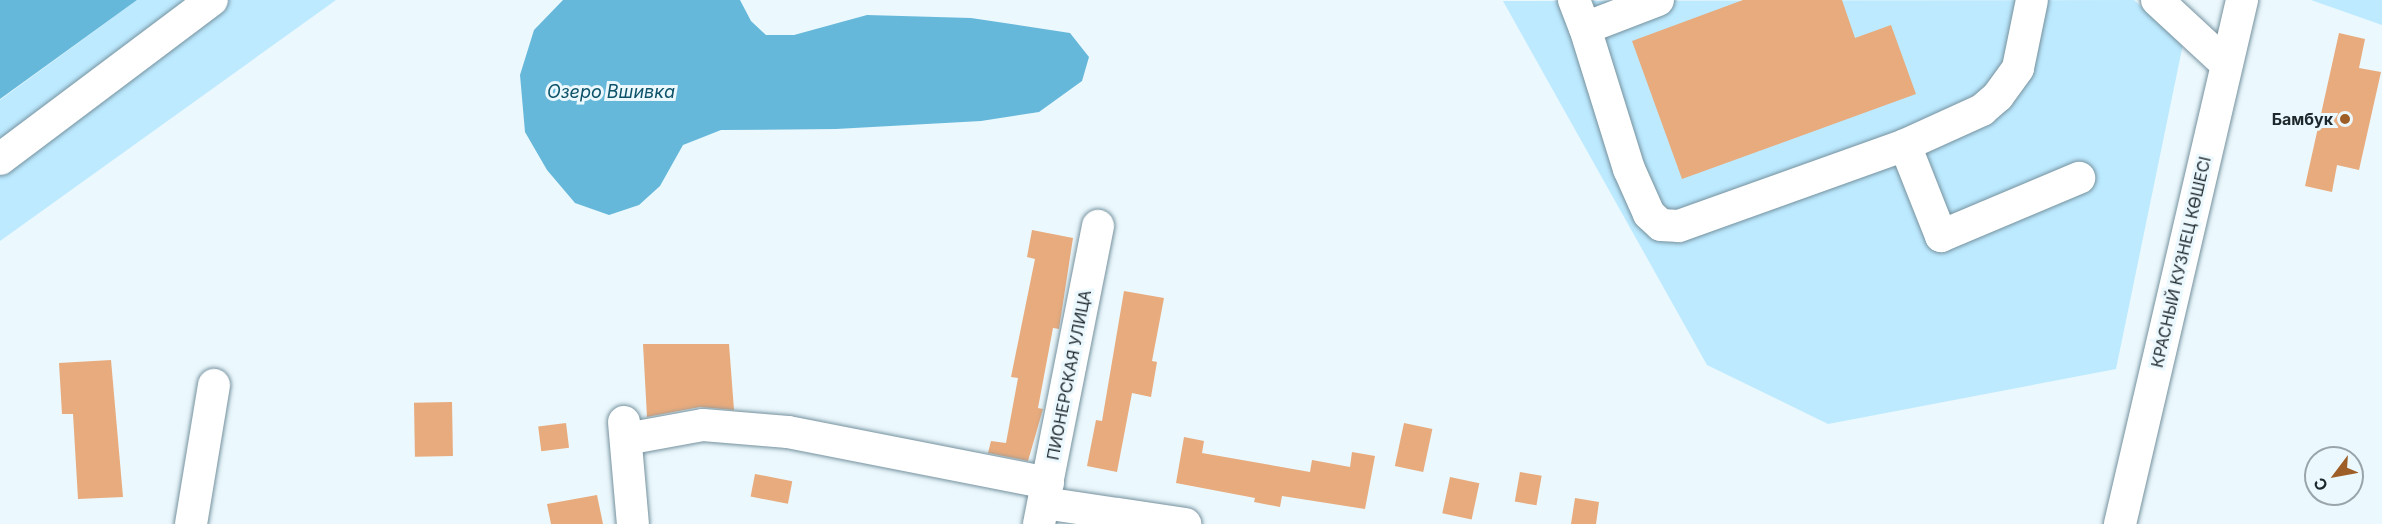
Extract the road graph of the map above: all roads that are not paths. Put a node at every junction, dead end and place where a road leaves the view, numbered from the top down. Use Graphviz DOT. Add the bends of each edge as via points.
graph roads {
  1 [pos="212,0"];
  2 [pos="1658,0"];
  3 [pos="2032,0"];
  4 [pos="2157,0"];
  5 [pos="2242,0"];
  6 [pos="1580,14"];
  7 [pos="2226,64"];
  8 [pos="1905,145"];
  9 [pos="0,159"];
  10 [pos="2079,178"];
  11 [pos="1098,226"];
  12 [pos="214,386"];
  13 [pos="1044,503"];
  14 [pos="191,524"];
  15 [pos="633,524"];
  16 [pos="1185,524"];
  17 [pos="2120,524"];
  1 -- 9 [label="street"];
  2 -- 6 [label="street"];
  3 -- 8 [label="street" via="2018,68 1998,96 1982,110"];
  4 -- 7 [label="street"];
  5 -- 7 [label="street, КРАСНЫЙ КУЗНЕЦ КӨШЕСІ"];
  6 -- 8 [label="street" via="1629,169 1649,214 1661,225 1679,226"];
  7 -- 17 [label="street, КРАСНЫЙ КУЗНЕЦ КӨШЕСІ"];
  8 -- 10 [label="street" via="1941,236"];
  11 -- 13 [label="street, ПИОНЕРСКАЯ УЛИЦА"];
  12 -- 14 [label="street"];
  13 -- 15 [label="street" via="788,432 703,425 625,430"];
  13 -- 16 [label="street"];
}
